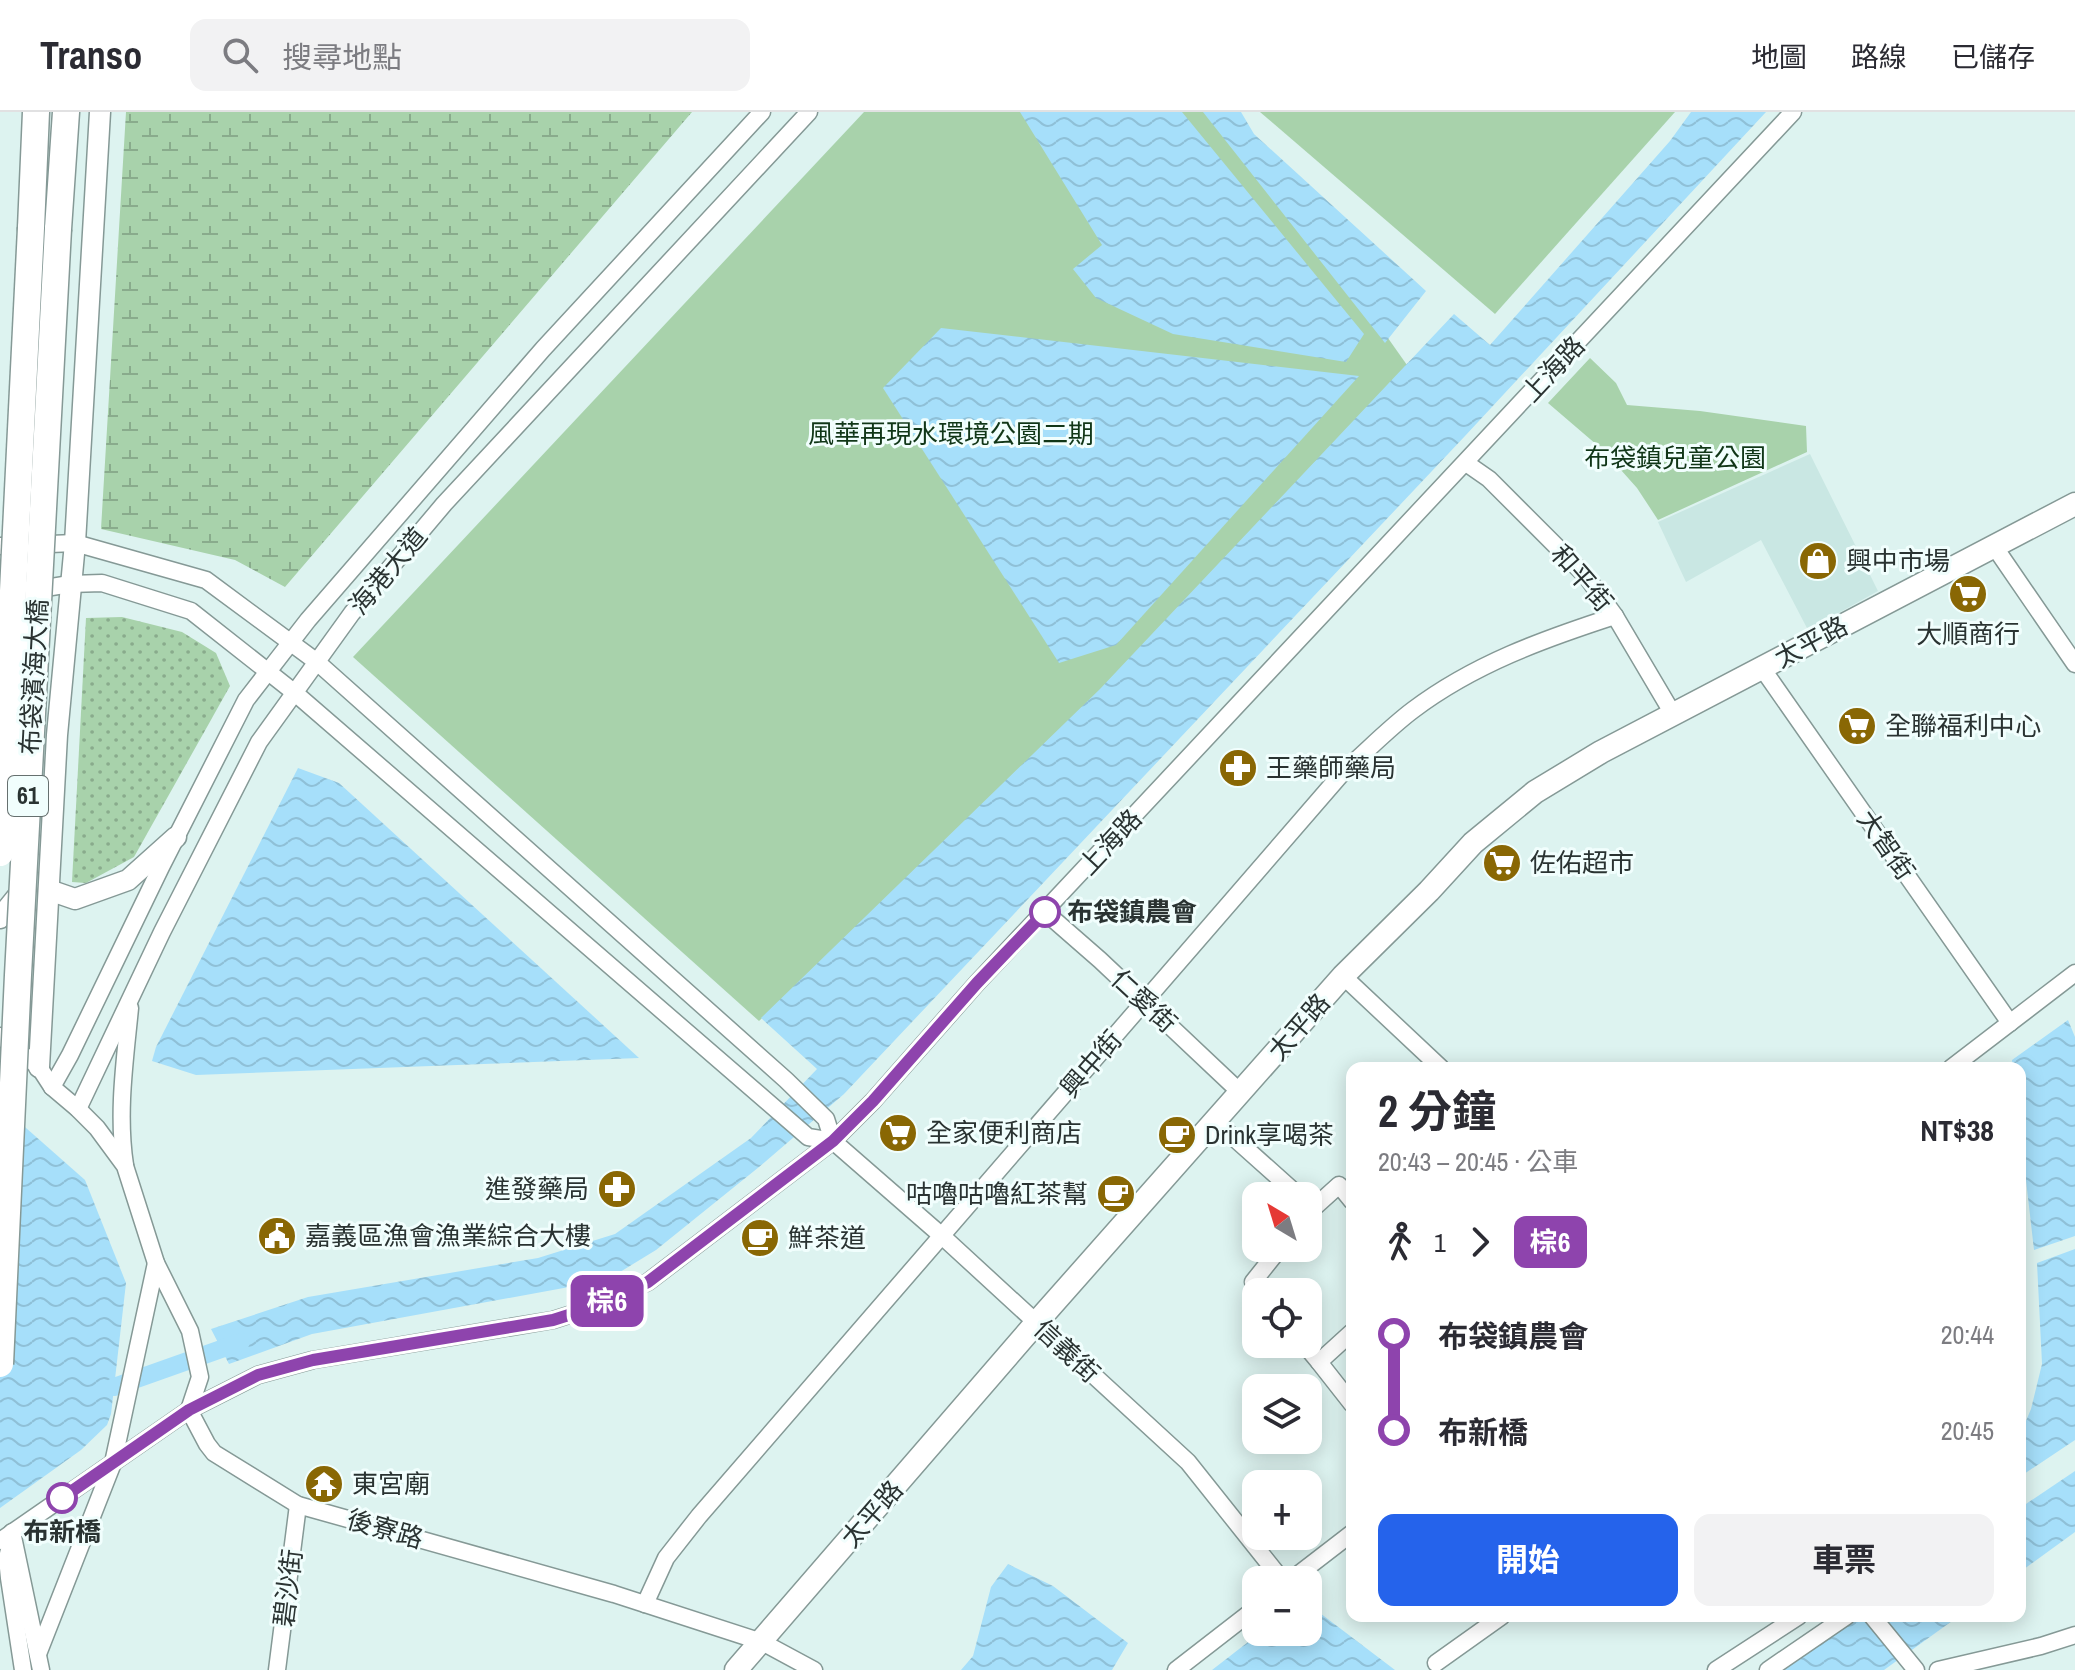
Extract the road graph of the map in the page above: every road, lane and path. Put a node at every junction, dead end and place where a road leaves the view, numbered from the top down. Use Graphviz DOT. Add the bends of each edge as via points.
graph roads {
  1 [pos="36,112"];
  2 [pos="66,112"];
  3 [pos="100,112"];
  4 [pos="762,112"];
  5 [pos="809,112"];
  6 [pos="1793,112"];
  7 [pos="1466,463"];
  8 [pos="2075,504"];
  9 [pos="75,543"];
  10 [pos="0,546"];
  11 [pos="1994,546"];
  12 [pos="70,584"];
  13 [pos="0,596"];
  14 [pos="1615,616"];
  15 [pos="290,643"];
  16 [pos="317,662"];
  17 [pos="2075,664"];
  18 [pos="1762,668"];
  19 [pos="268,671"];
  20 [pos="295,693"];
  21 [pos="1673,714"];
  22 [pos="176,837"];
  23 [pos="51,839"];
  24 [pos="0,853"];
  25 [pos="49,890"];
  26 [pos="1045,912"];
  27 [pos="0,918"];
  28 [pos="2075,973"];
  29 [pos="1343,976"];
  30 [pos="131,998"];
  31 [pos="1145,1001"];
  32 [pos="2010,1023"];
  33 [pos="0,1036"];
  34 [pos="1435,1062"];
  35 [pos="1959,1062"];
  36 [pos="39,1067"];
  37 [pos="52,1087"];
  38 [pos="1241,1093"];
  39 [pos="78,1109"];
  40 [pos="1214,1120"];
  41 [pos="833,1141"];
  42 [pos="125,1166"];
  43 [pos="1283,1182"];
  44 [pos="1346,1194"];
  45 [pos="1322,1198"];
  46 [pos="942,1236"];
  47 [pos="1269,1262"];
  48 [pos="156,1263"];
  49 [pos="1256,1278"];
  50 [pos="1036,1323"];
  51 [pos="1346,1337"];
  52 [pos="1316,1358"];
  53 [pos="1319,1362"];
  54 [pos="0,1364"];
  55 [pos="1346,1396"];
  56 [pos="189,1410"];
  57 [pos="113,1463"];
  58 [pos="298,1505"];
  59 [pos="6,1537"];
  60 [pos="1346,1538"];
  61 [pos="1271,1566"];
  62 [pos="1309,1566"];
  63 [pos="645,1604"];
  64 [pos="1242,1619"];
  65 [pos="1494,1622"];
  66 [pos="1790,1622"];
  67 [pos="1838,1622"];
  68 [pos="1877,1622"];
  69 [pos="2075,1635"];
  70 [pos="762,1642"];
  71 [pos="40,1662"];
  72 [pos="1436,1663"];
  73 [pos="23,1670"];
  74 [pos="277,1670"];
  75 [pos="736,1670"];
  76 [pos="814,1670"];
  77 [pos="1176,1670"];
  78 [pos="1716,1670"];
  79 [pos="1768,1670"];
  80 [pos="1916,1670"];
  81 [pos="1938,1670"];
  1 -- 24 [label="highway, 布袋濱海大橋 / 61, bridge"];
  2 -- 54 [label="highway, 布袋濱海大橋 / 61, bridge"];
  3 -- 9 [label="street"];
  4 -- 15 [label="street, 海港大道" via="543,349"];
  5 -- 16 [label="street, 海港大道" via="444,504"];
  6 -- 7 [label="street, 上海路"];
  7 -- 14 [label="street, 和平街" via="1489,479 1586,576"];
  7 -- 26 [label="street, 上海路"];
  8 -- 11 [label="main road, 太平路"];
  9 -- 10 [label="street"];
  9 -- 12 [label="street"];
  9 -- 15 [label="street" via="206,580"];
  11 -- 17 [label="street"];
  11 -- 18 [label="main road, 太平路"];
  12 -- 13 [label="street"];
  12 -- 19 [label="street" via="102,583 191,611"];
  12 -- 23 [label="street"];
  14 -- 21 [label="street, 和平街"];
  14 -- 31 [label="street, 興中街" via="1520,649 1413,710 1344,771"];
  15 -- 16 [label="street"];
  15 -- 19 [label="street, 海港大道"];
  16 -- 20 [label="street, 海港大道"];
  16 -- 41 [label="street" via="795,1088 826,1119"];
  18 -- 21 [label="main road, 太平路"];
  18 -- 32 [label="street, 大智街"];
  19 -- 20 [label="street"];
  19 -- 22 [label="street, 海港大道" via="246,700"];
  20 -- 30 [label="street, 海港大道" via="259,742"];
  20 -- 41 [label="street" via="808,1137"];
  21 -- 29 [label="main road, 太平路" via="1535,792 1473,843"];
  22 -- 25 [label="street" via="128,880 75,899"];
  22 -- 37 [label="street, 海港大道"];
  23 -- 25 [label="street"];
  23 -- 27 [label="street" via="36,873"];
  25 -- 36 [label="street"];
  26 -- 31 [label="street, 仁愛街"];
  26 -- 41 [label="street, 上海路"];
  28 -- 32 [label="street"];
  29 -- 34 [label="street"];
  29 -- 38 [label="main road, 太平路"];
  30 -- 39 [label="street, 海港大道"];
  30 -- 42 [label="street" via="123,1080"];
  31 -- 38 [label="street, 仁愛街"];
  31 -- 46 [label="street, 興中街"];
  32 -- 35 [label="street"];
  33 -- 36 [label="street"];
  36 -- 37 [label="street"];
  37 -- 39 [label="street"];
  38 -- 40 [label="main road, 太平路"];
  39 -- 42 [label="street"];
  40 -- 43 [label="street"];
  40 -- 50 [label="main road, 太平路"];
  41 -- 46 [label="street, 信義街"];
  41 -- 56 [label="street, 上海路" via="648,1282 597,1306 553,1320 313,1360 258,1375"];
  42 -- 48 [label="street"];
  44 -- 45 [label="street" via="1339,1185"];
  46 -- 50 [label="street, 信義街"];
  46 -- 63 [label="street, 興中街" via="680,1540"];
  47 -- 49 [label="street"];
  48 -- 56 [label="street" via="190,1331 200,1377"];
  48 -- 57 [label="street"];
  50 -- 61 [label="street, 信義街" via="1188,1462"];
  50 -- 70 [label="main road, 太平路"];
  51 -- 53 [label="street"];
  52 -- 53 [label="street"];
  53 -- 55 [label="street"];
  56 -- 57 [label="street, 上海路"];
  56 -- 58 [label="street, 後寮路" via="214,1453"];
  57 -- 59 [label="street, 上海路"];
  57 -- 71 [label="street"];
  58 -- 63 [label="street, 後寮路"];
  58 -- 74 [label="street, 碧沙街"];
  59 -- 71 [label="street"];
  59 -- 73 [label="street"];
  60 -- 62 [label="street"];
  63 -- 70 [label="street, 後寮路"];
  64 -- 77 [label="street"];
  65 -- 72 [label="street"];
  66 -- 78 [label="street"];
  67 -- 79 [label="street"];
  68 -- 80 [label="street"];
  69 -- 81 [label="street"];
  70 -- 75 [label="main road, 太平路"];
  70 -- 76 [label="street, 後寮路"];
}
